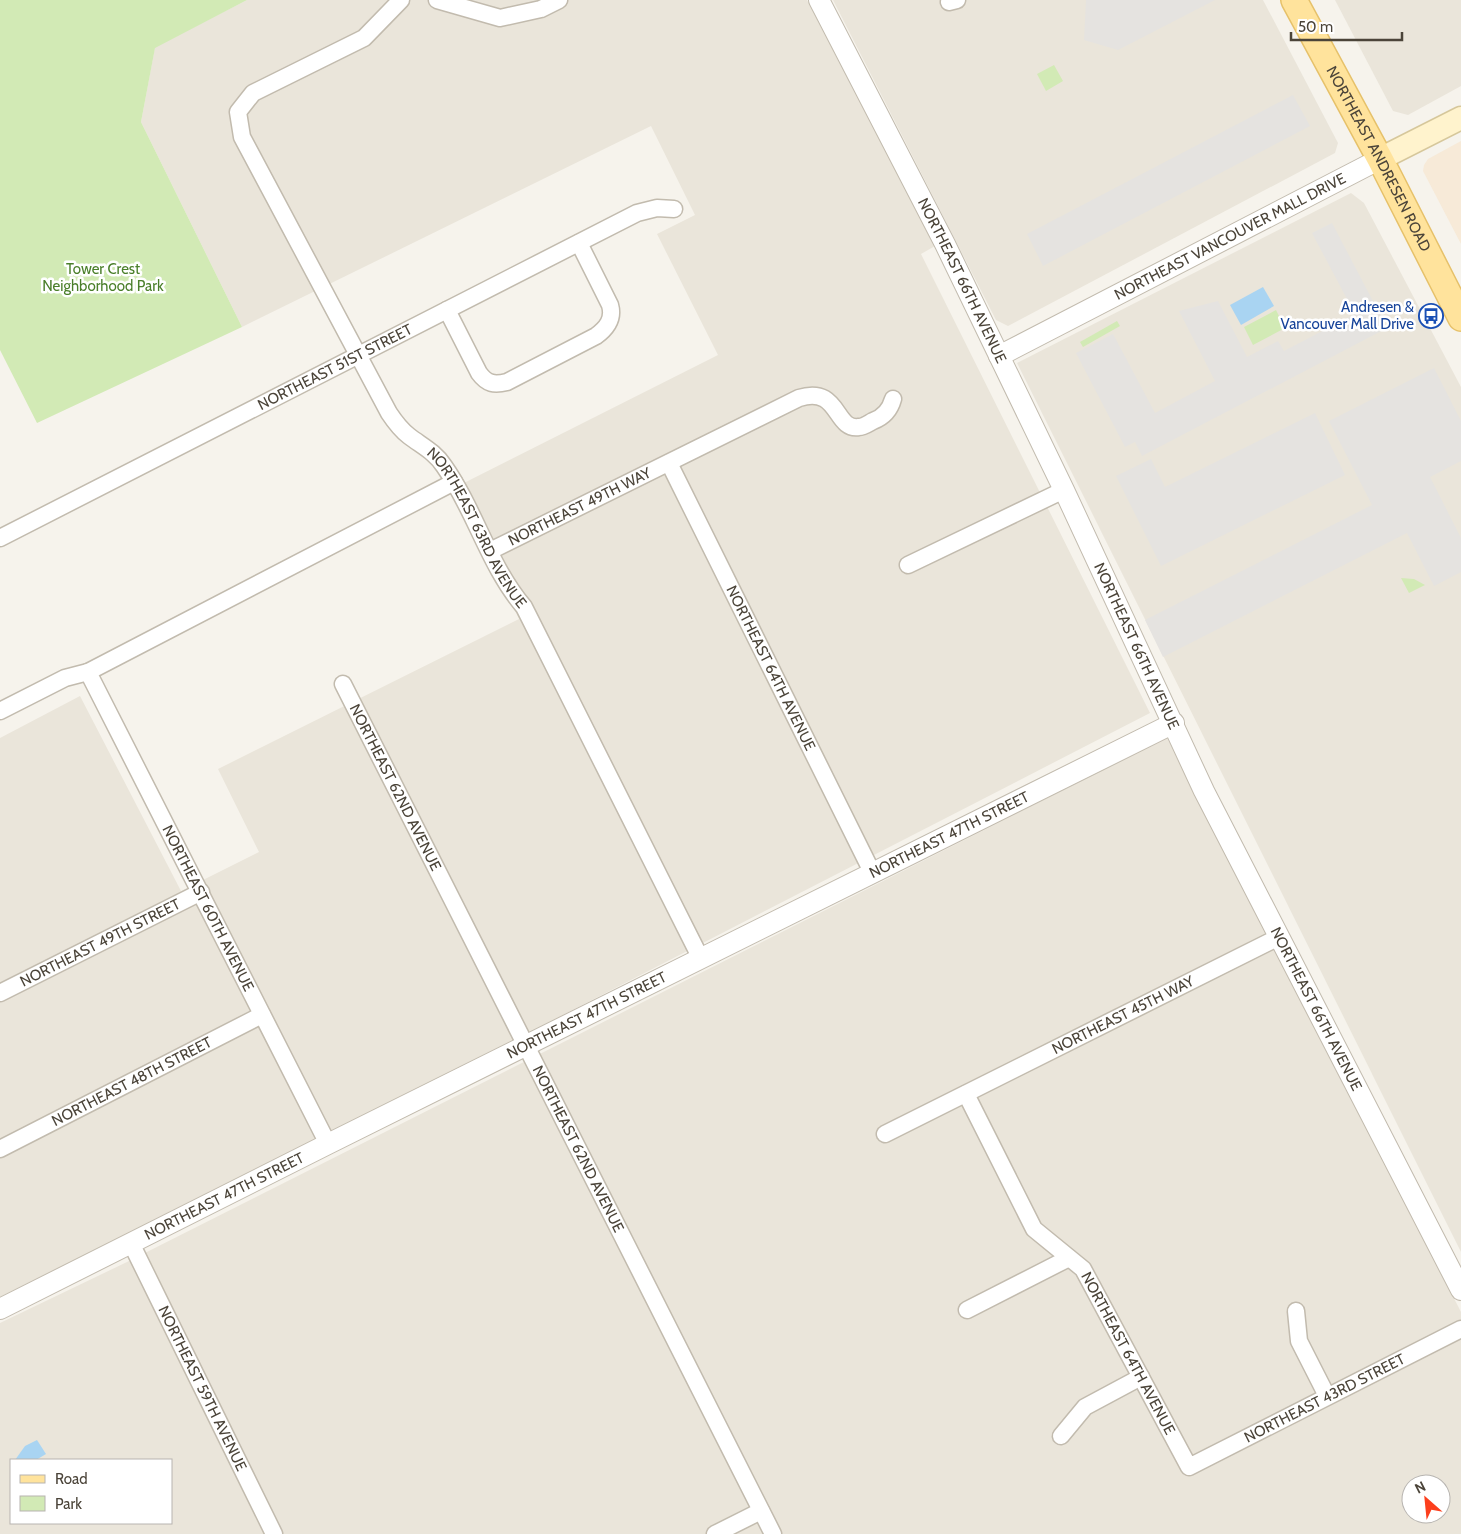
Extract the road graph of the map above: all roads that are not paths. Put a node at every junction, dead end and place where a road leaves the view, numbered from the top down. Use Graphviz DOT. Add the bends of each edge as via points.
graph roads {
  1 [pos="400,0"];
  2 [pos="437,0"];
  3 [pos="559,0"];
  4 [pos="819,0"];
  5 [pos="1294,0"];
  6 [pos="1461,118"];
  7 [pos="1380,159"];
  8 [pos="674,209"];
  9 [pos="579,243"];
  10 [pos="447,310"];
  11 [pos="1461,318"];
  12 [pos="358,355"];
  13 [pos="999,356"];
  14 [pos="893,399"];
  15 [pos="669,463"];
  16 [pos="454,482"];
  17 [pos="1064,490"];
  18 [pos="0,538"];
  19 [pos="490,551"];
  20 [pos="908,565"];
  21 [pos="88,672"];
  22 [pos="343,684"];
  23 [pos="0,711"];
  24 [pos="1174,723"];
  25 [pos="872,872"];
  26 [pos="200,892"];
  27 [pos="1279,936"];
  28 [pos="701,959"];
  29 [pos="0,993"];
  30 [pos="262,1015"];
  31 [pos="526,1046"];
  32 [pos="966,1094"];
  33 [pos="885,1134"];
  34 [pos="328,1144"];
  35 [pos="0,1149"];
  36 [pos="131,1244"];
  37 [pos="1069,1258"];
  38 [pos="1461,1290"];
  39 [pos="0,1309"];
  40 [pos="967,1310"];
  41 [pos="1296,1311"];
  42 [pos="1461,1329"];
  43 [pos="1141,1377"];
  44 [pos="1327,1396"];
  45 [pos="1061,1436"];
  46 [pos="1189,1467"];
  47 [pos="761,1511"];
  48 [pos="274,1534"];
  49 [pos="715,1534"];
  50 [pos="774,1534"];
  1 -- 12 [label="street, NORTHEAST 63RD AVENUE" via="364,38 253,93 238,112 242,137"];
  2 -- 3 [label="street" via="500,18 541,9"];
  4 -- 13 [label="street, NORTHEAST 66TH AVENUE" via="941,234"];
  5 -- 7 [label="main road, NORTHEAST ANDRESEN ROAD"];
  6 -- 7 [label="main road, NORTHEAST VANCOUVER MALL DRIVE"];
  7 -- 11 [label="main road, NORTHEAST ANDRESEN ROAD"];
  7 -- 13 [label="street, NORTHEAST VANCOUVER MALL DRIVE"];
  8 -- 9 [label="street, NORTHEAST 51ST STREET" via="647,209"];
  9 -- 10 [label="street, NORTHEAST 51ST STREET"];
  9 -- 10 [label="street" via="610,305 610,322 596,336 507,382 490,383 483,379"];
  10 -- 12 [label="street, NORTHEAST 51ST STREET"];
  12 -- 16 [label="street, NORTHEAST 63RD AVENUE" via="397,424 435,454"];
  12 -- 18 [label="street, NORTHEAST 51ST STREET"];
  13 -- 17 [label="street, NORTHEAST 66TH AVENUE"];
  14 -- 15 [label="street, NORTHEAST 49TH WAY" via="884,416 853,427 824,397 809,395"];
  15 -- 19 [label="street, NORTHEAST 49TH WAY"];
  15 -- 25 [label="street, NORTHEAST 64TH AVENUE"];
  16 -- 19 [label="street, NORTHEAST 63RD AVENUE"];
  16 -- 21 [label="street"];
  17 -- 20 [label="street"];
  17 -- 24 [label="street, NORTHEAST 66TH AVENUE"];
  19 -- 28 [label="street, NORTHEAST 63RD AVENUE" via="508,588 527,613"];
  21 -- 23 [label="street" via="65,678"];
  21 -- 26 [label="street, NORTHEAST 60TH AVENUE"];
  22 -- 31 [label="street, NORTHEAST 62ND AVENUE"];
  24 -- 25 [label="street, NORTHEAST 47TH STREET"];
  24 -- 27 [label="street, NORTHEAST 66TH AVENUE" via="1204,791"];
  25 -- 28 [label="street, NORTHEAST 47TH STREET"];
  26 -- 29 [label="street, NORTHEAST 49TH STREET"];
  26 -- 30 [label="street, NORTHEAST 60TH AVENUE"];
  27 -- 32 [label="street, NORTHEAST 45TH WAY"];
  27 -- 38 [label="street, NORTHEAST 66TH AVENUE"];
  28 -- 31 [label="street, NORTHEAST 47TH STREET"];
  30 -- 34 [label="street, NORTHEAST 60TH AVENUE"];
  30 -- 35 [label="street, NORTHEAST 48TH STREET"];
  31 -- 34 [label="street, NORTHEAST 47TH STREET"];
  31 -- 47 [label="street, NORTHEAST 62ND AVENUE"];
  32 -- 33 [label="street, NORTHEAST 45TH WAY"];
  32 -- 37 [label="street, NORTHEAST 64TH AVENUE" via="1034,1228"];
  34 -- 36 [label="street, NORTHEAST 47TH STREET"];
  36 -- 39 [label="street, NORTHEAST 47TH STREET"];
  36 -- 48 [label="street, NORTHEAST 59TH AVENUE"];
  37 -- 40 [label="street"];
  37 -- 43 [label="street, NORTHEAST 64TH AVENUE" via="1083,1269"];
  41 -- 44 [label="street" via="1299,1341"];
  42 -- 44 [label="street, NORTHEAST 43RD STREET"];
  43 -- 45 [label="street" via="1085,1407"];
  43 -- 46 [label="street, NORTHEAST 64TH AVENUE"];
  44 -- 46 [label="street, NORTHEAST 43RD STREET"];
  47 -- 49 [label="street"];
  47 -- 50 [label="street, NORTHEAST 62ND AVENUE"];
}
